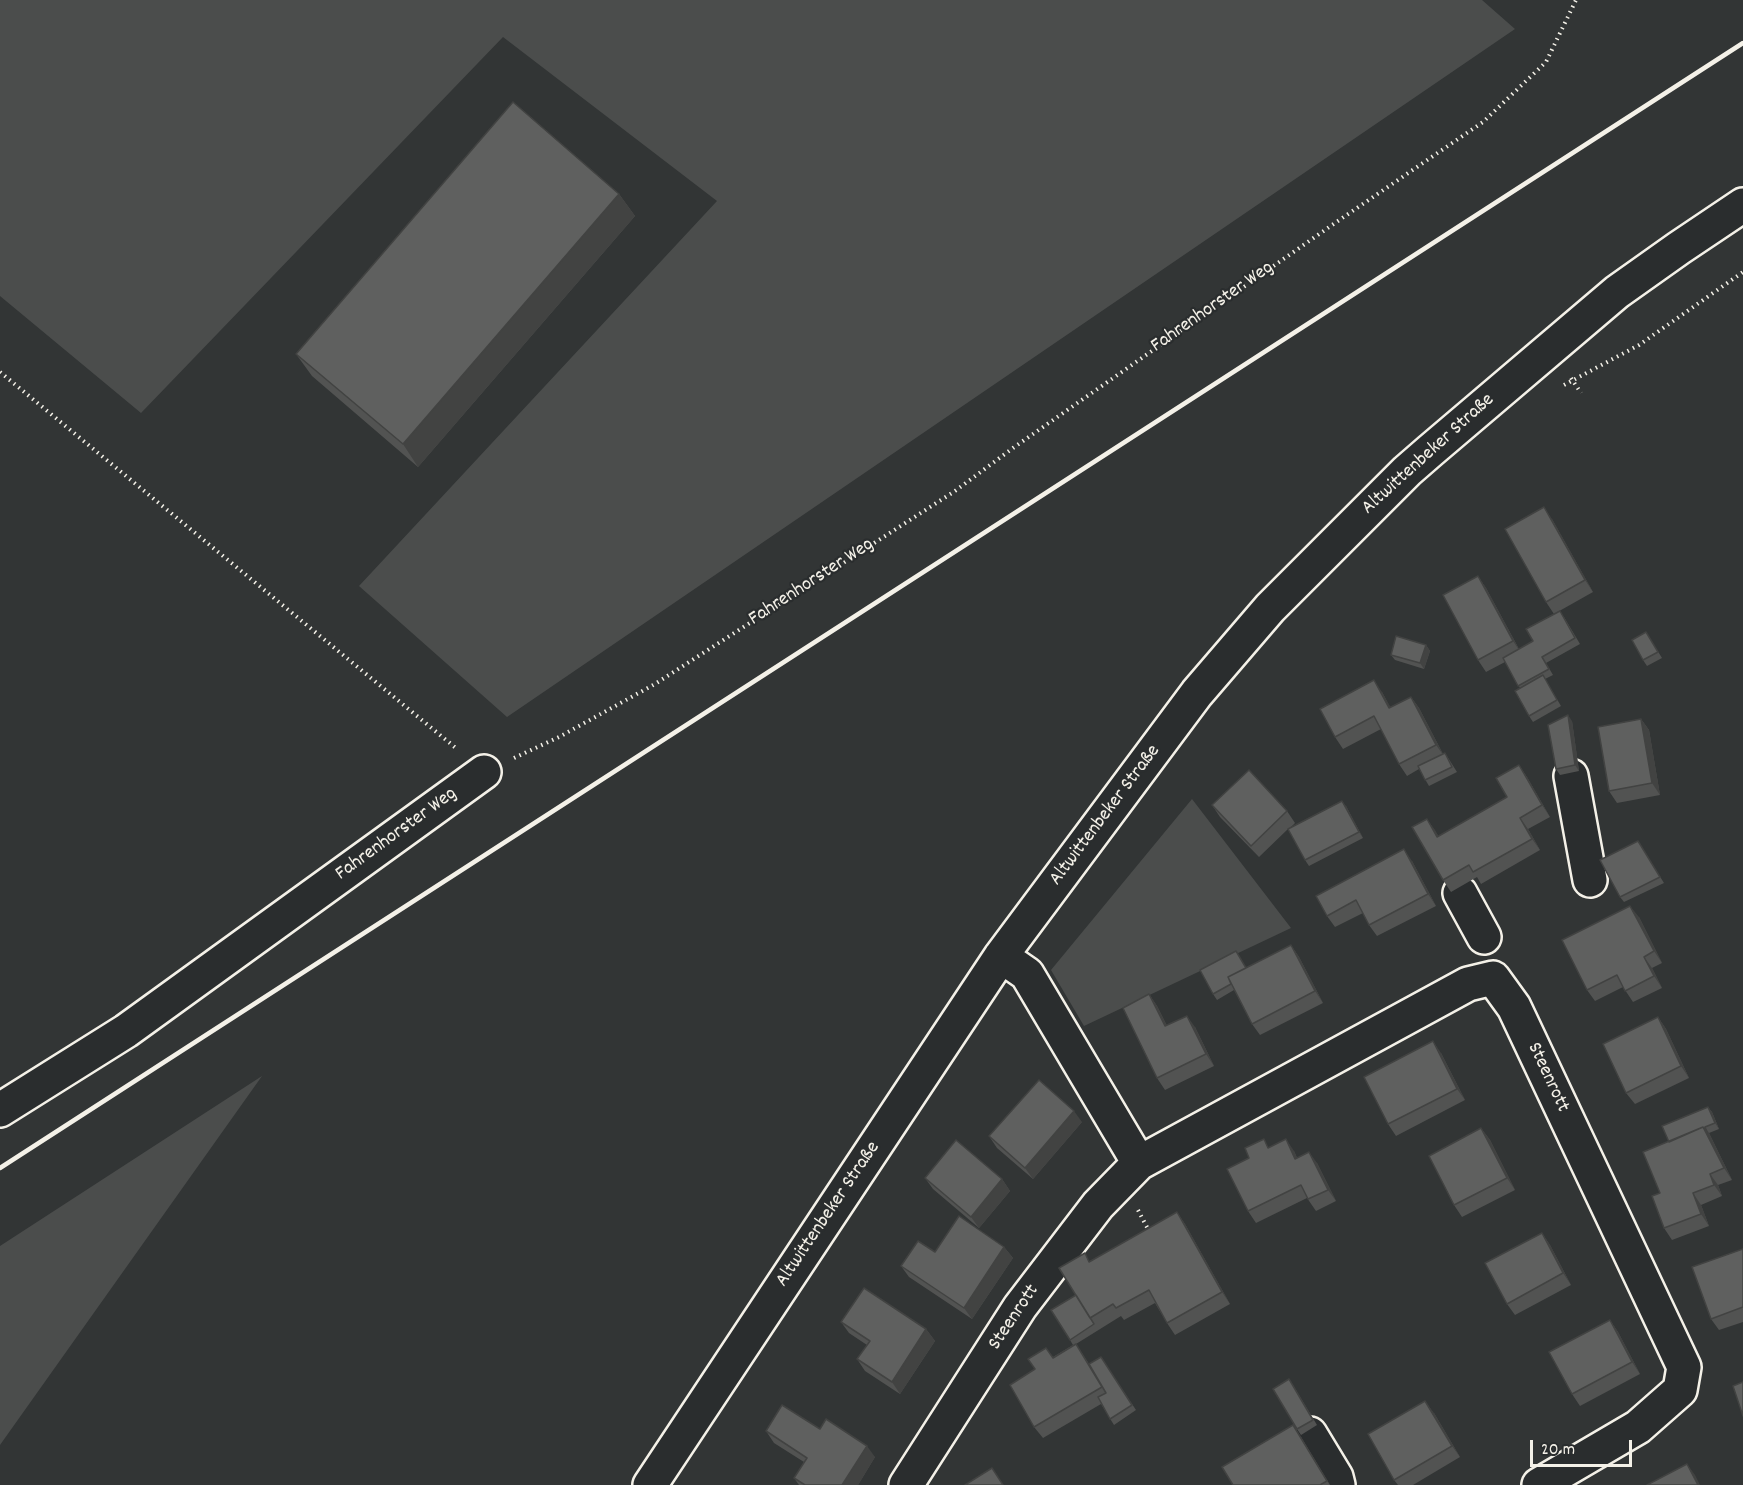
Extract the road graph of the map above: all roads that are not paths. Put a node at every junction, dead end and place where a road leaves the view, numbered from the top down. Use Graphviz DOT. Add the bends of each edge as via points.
graph roads {
  1 [pos="1743,205"];
  2 [pos="484,772"];
  3 [pos="1571,776"];
  4 [pos="1590,880"];
  5 [pos="1460,893"];
  6 [pos="1484,937"];
  7 [pos="1002,956"];
  8 [pos="0,1110"];
  9 [pos="1139,1163"];
  10 [pos="1310,1434"];
  11 [pos="650,1485"];
  12 [pos="906,1485"];
  13 [pos="1338,1485"];
  14 [pos="1539,1485"];
  1 -- 7 [label="street, Altwittenbeker Straße" via="1617,292 1430,451 1270,608 1197,693"];
  2 -- 8 [label="street, Fahrenhorster Weg" via="126,1031"];
  3 -- 4 [label="street"];
  5 -- 6 [label="street"];
  7 -- 9 [label="street" via="1028,974"];
  7 -- 11 [label="street, Altwittenbeker Straße"];
  9 -- 12 [label="street, Steenrott" via="1098,1205 1020,1307"];
  9 -- 14 [label="street, Steenrott" via="1468,984 1493,978 1514,1007 1684,1367 1680,1390 1638,1427"];
  10 -- 13 [label="street"];
}
